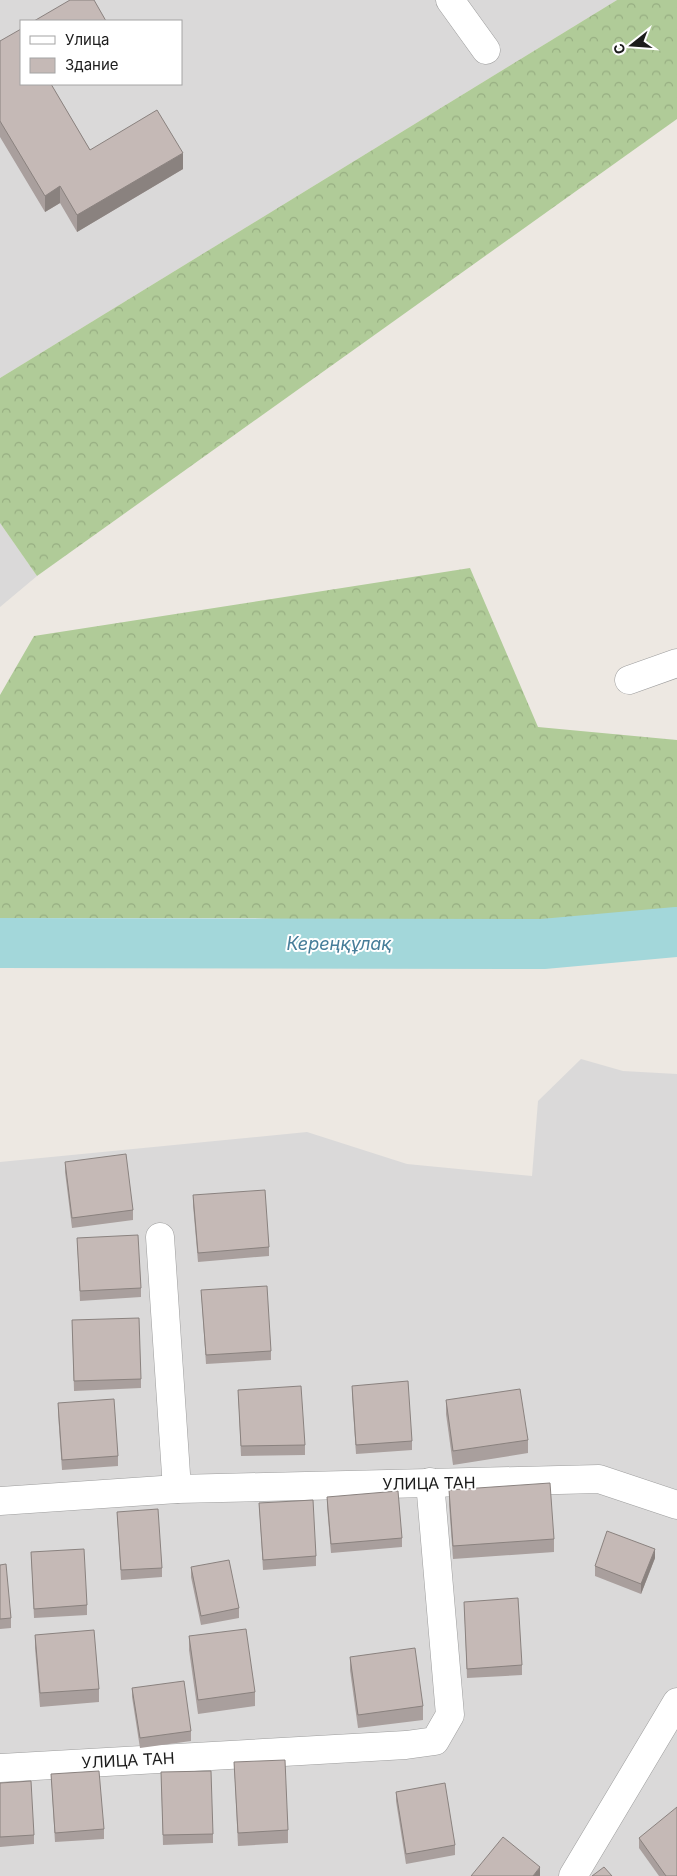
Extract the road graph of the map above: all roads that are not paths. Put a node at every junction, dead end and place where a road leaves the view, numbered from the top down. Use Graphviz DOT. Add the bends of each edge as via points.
graph roads {
  1 [pos="450,0"];
  2 [pos="486,50"];
  3 [pos="677,663"];
  4 [pos="629,680"];
  5 [pos="160,1237"];
  6 [pos="430,1482"];
  7 [pos="177,1489"];
  8 [pos="0,1501"];
  9 [pos="677,1505"];
  10 [pos="677,1702"];
  11 [pos="0,1768"];
  12 [pos="573,1876"];
  1 -- 2 [label="street"];
  3 -- 4 [label="street"];
  5 -- 7 [label="street"];
  6 -- 7 [label="street, УЛИЦА ТАН"];
  6 -- 9 [label="street, УЛИЦА ТАН" via="599,1479"];
  6 -- 11 [label="street, УЛИЦА ТАН" via="450,1715 435,1741"];
  7 -- 8 [label="street, УЛИЦА ТАН"];
  10 -- 12 [label="street"];
}
